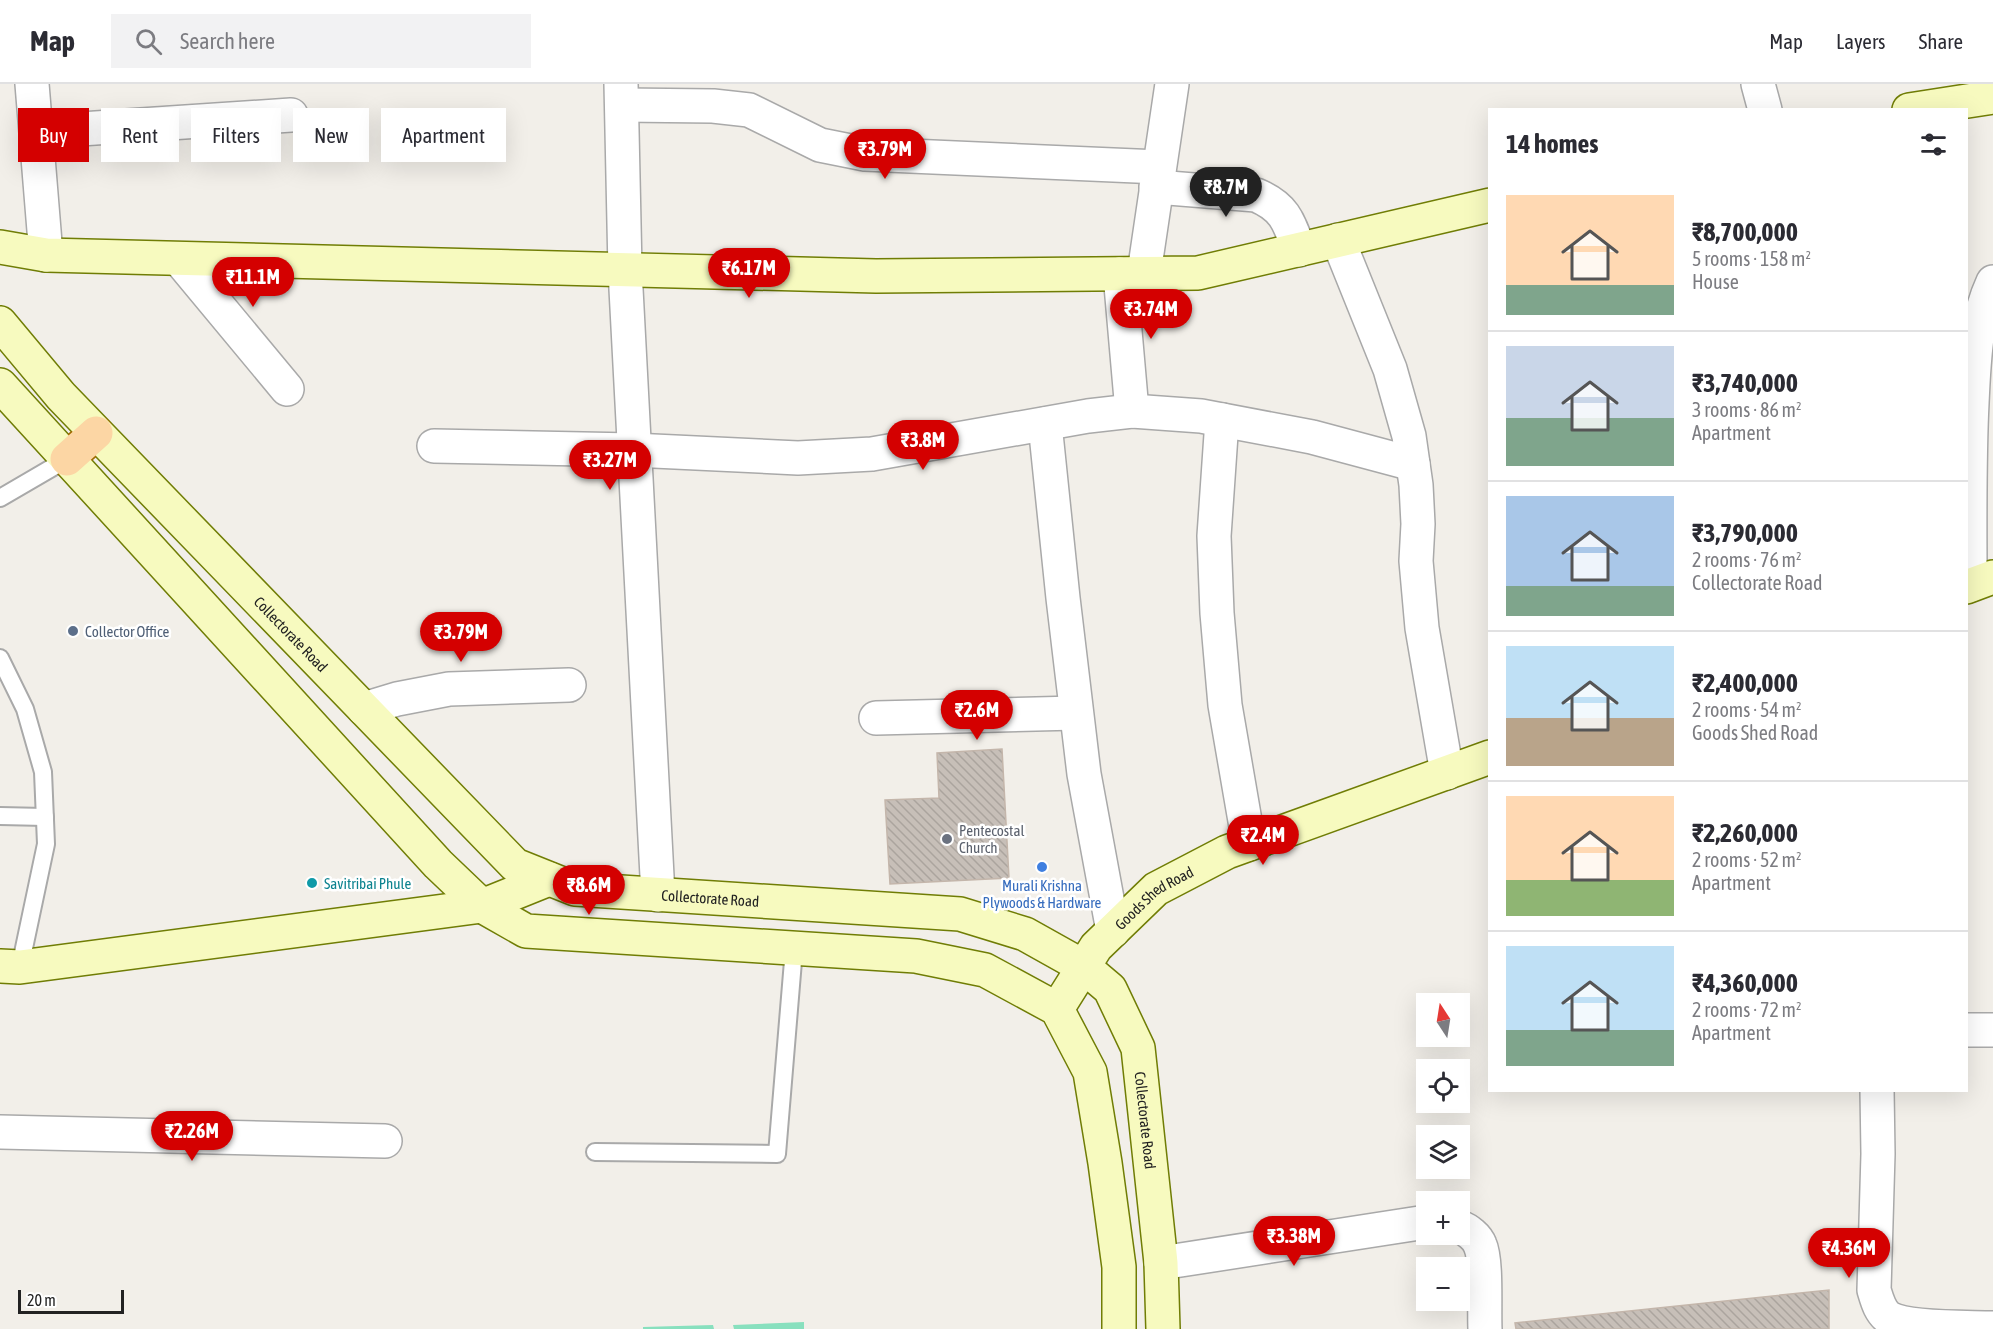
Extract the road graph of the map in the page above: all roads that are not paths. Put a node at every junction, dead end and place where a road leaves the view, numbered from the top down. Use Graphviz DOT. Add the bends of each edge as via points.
graph roads {
  1 [pos="32,84"];
  2 [pos="1172,84"];
  3 [pos="1758,84"];
  4 [pos="622,95"];
  5 [pos="1993,97"];
  6 [pos="34,108"];
  7 [pos="1764,108"];
  8 [pos="1923,108"];
  9 [pos="291,114"];
  10 [pos="89,128"];
  11 [pos="38,162"];
  12 [pos="1158,177"];
  13 [pos="1488,205"];
  14 [pos="1338,240"];
  15 [pos="0,247"];
  16 [pos="1299,249"];
  17 [pos="46,255"];
  18 [pos="179,259"];
  19 [pos="625,270"];
  20 [pos="1132,274"];
  21 [pos="1993,282"];
  22 [pos="0,323"];
  23 [pos="0,385"];
  24 [pos="287,389"];
  25 [pos="1132,411"];
  26 [pos="1222,420"];
  27 [pos="1045,424"];
  28 [pos="96,433"];
  29 [pos="434,446"];
  30 [pos="633,450"];
  31 [pos="67,459"];
  32 [pos="1413,464"];
  33 [pos="0,498"];
  34 [pos="1976,583"];
  35 [pos="0,658"];
  36 [pos="569,685"];
  37 [pos="364,709"];
  38 [pos="1076,713"];
  39 [pos="876,718"];
  40 [pos="1488,759"];
  41 [pos="1447,773"];
  42 [pos="0,816"];
  43 [pos="45,818"];
  44 [pos="1249,843"];
  45 [pos="549,879"];
  46 [pos="658,895"];
  47 [pos="482,906"];
  48 [pos="1113,931"];
  49 [pos="794,949"];
  50 [pos="10,967"];
  51 [pos="1084,967"];
  52 [pos="1057,1009"];
  53 [pos="1993,1029"];
  54 [pos="1968,1030"];
  55 [pos="1877,1092"];
  56 [pos="0,1132"];
  57 [pos="385,1141"];
  58 [pos="595,1152"];
  59 [pos="1416,1224"];
  60 [pos="1470,1233"];
  61 [pos="1161,1263"];
  62 [pos="1993,1328"];
  63 [pos="1119,1329"];
  64 [pos="1163,1329"];
  65 [pos="1485,1329"];
  1 -- 6 [label="street"];
  2 -- 12 [label="street"];
  3 -- 7 [label="street"];
  4 -- 12 [label="street" via="749,110 820,145 865,154"];
  4 -- 19 [label="street"];
  5 -- 8 [label="street"];
  9 -- 10 [label="street"];
  11 -- 17 [label="street"];
  12 -- 16 [label="street" via="1256,195 1269,201 1289,221"];
  12 -- 20 [label="street"];
  13 -- 14 [label="street"];
  14 -- 16 [label="street"];
  14 -- 32 [label="street" via="1390,369"];
  15 -- 17 [label="street"];
  16 -- 20 [label="street" via="1198,273"];
  17 -- 18 [label="street"];
  18 -- 19 [label="street"];
  18 -- 24 [label="street"];
  19 -- 20 [label="street" via="876,276"];
  19 -- 30 [label="street"];
  20 -- 25 [label="street"];
  21 -- 34 [label="street" via="1975,339 1970,438"];
  22 -- 28 [label="street, Collectorate Road"];
  23 -- 31 [label="street"];
  25 -- 26 [label="street"];
  25 -- 27 [label="street"];
  26 -- 32 [label="street" via="1312,437"];
  26 -- 44 [label="street" via="1214,536 1217,613 1225,705"];
  27 -- 30 [label="street" via="872,454 798,458"];
  27 -- 38 [label="street"];
  28 -- 31 [label="main road"];
  28 -- 37 [label="street, Collectorate Road"];
  29 -- 30 [label="street"];
  30 -- 46 [label="street"];
  31 -- 33 [label="lane"];
  31 -- 47 [label="street" via="438,864"];
  32 -- 41 [label="street" via="1422,628"];
  35 -- 43 [label="lane" via="25,709 43,772"];
  36 -- 37 [label="street" via="449,689"];
  37 -- 45 [label="street, Collectorate Road" via="515,864"];
  38 -- 39 [label="street"];
  38 -- 48 [label="street"];
  40 -- 41 [label="street, Goods Shed Road"];
  41 -- 44 [label="street, Goods Shed Road"];
  42 -- 43 [label="lane"];
  43 -- 50 [label="lane" via="46,844"];
  44 -- 48 [label="street, Goods Shed Road" via="1156,889"];
  45 -- 46 [label="street, Collectorate Road" via="576,890"];
  45 -- 47 [label="street"];
  46 -- 51 [label="street, Collectorate Road" via="960,914 1024,934"];
  47 -- 49 [label="street" via="526,931"];
  47 -- 50 [label="street"];
  48 -- 51 [label="street, Goods Shed Road" via="1096,947"];
  49 -- 52 [label="street" via="916,956 985,970"];
  49 -- 58 [label="lane" via="777,1154"];
  51 -- 52 [label="street, Goods Shed Road"];
  51 -- 61 [label="street, Collectorate Road" via="1110,989 1138,1048"];
  52 -- 63 [label="street" via="1090,1072 1119,1267"];
  53 -- 54 [label="street"];
  55 -- 62 [label="street" via="1874,1290 1878,1306 1888,1318 1907,1326"];
  56 -- 57 [label="street"];
  59 -- 61 [label="street"];
  60 -- 65 [label="street" via="1480,1244 1483,1257"];
  61 -- 64 [label="street, Collectorate Road"];
}
